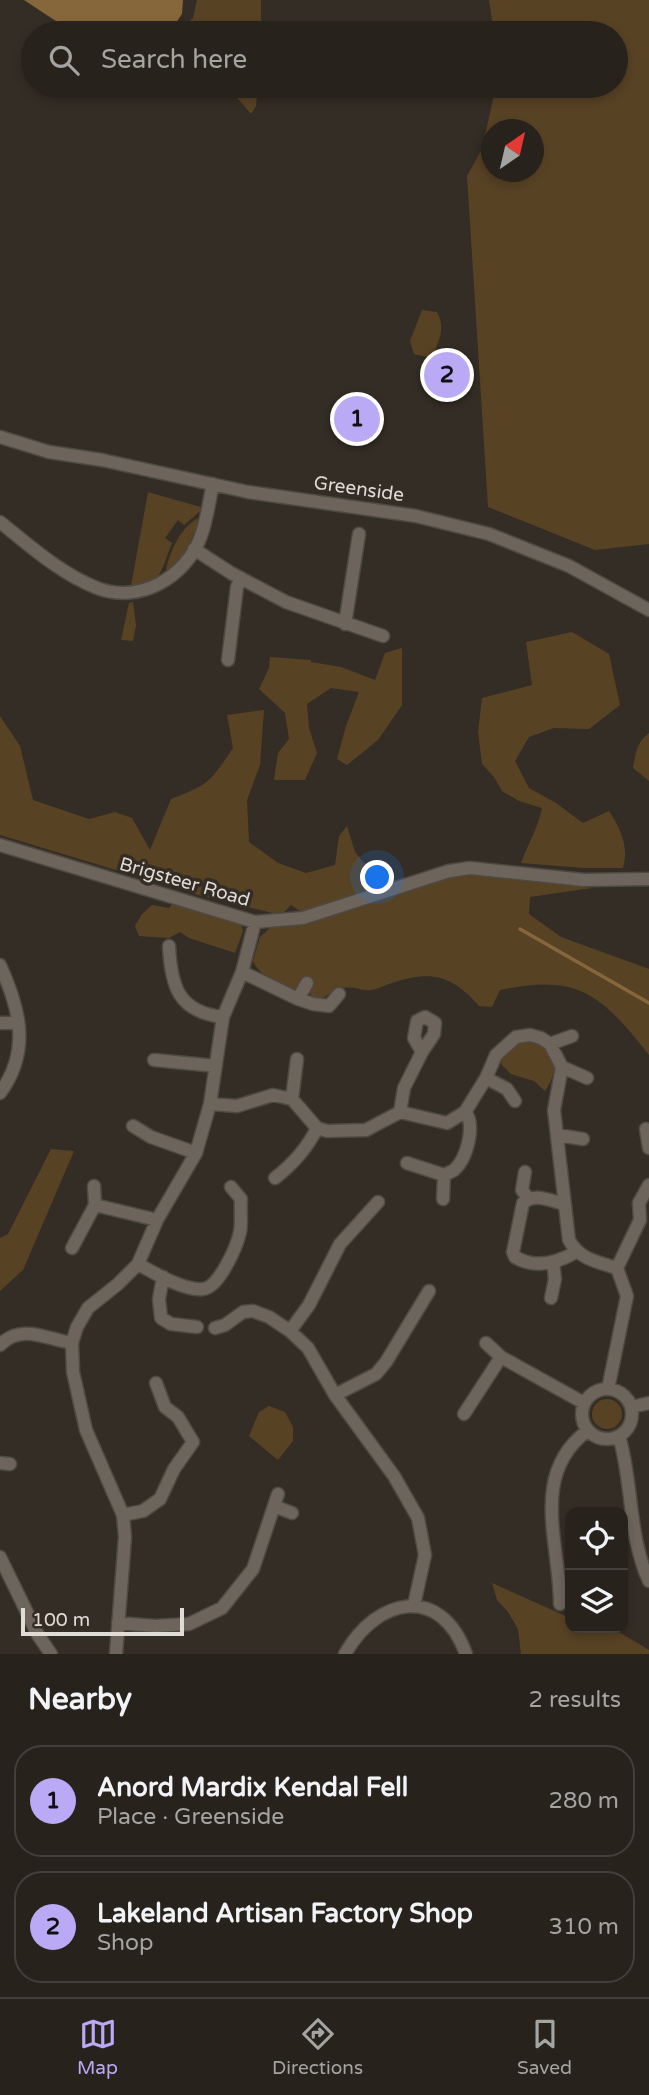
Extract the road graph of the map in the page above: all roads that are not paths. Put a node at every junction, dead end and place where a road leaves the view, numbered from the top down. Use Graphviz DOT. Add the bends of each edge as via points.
graph roads {
  1 [pos="0,437"];
  2 [pos="213,484"];
  3 [pos="0,522"];
  4 [pos="359,534"];
  5 [pos="194,549"];
  6 [pos="241,578"];
  7 [pos="649,610"];
  8 [pos="345,624"];
  9 [pos="383,636"];
  10 [pos="228,660"];
  11 [pos="0,845"];
  12 [pos="649,879"];
  13 [pos="256,922"];
  14 [pos="169,946"];
  15 [pos="0,965"];
  16 [pos="242,972"];
  17 [pos="307,983"];
  18 [pos="339,995"];
  19 [pos="298,999"];
  20 [pos="223,1017"];
  21 [pos="18,1023"];
  22 [pos="0,1024"];
  23 [pos="572,1036"];
  24 [pos="550,1044"];
  25 [pos="422,1052"];
  26 [pos="298,1059"];
  27 [pos="154,1060"];
  28 [pos="216,1066"];
  29 [pos="562,1067"];
  30 [pos="486,1078"];
  31 [pos="587,1078"];
  32 [pos="0,1093"];
  33 [pos="292,1099"];
  34 [pos="515,1101"];
  35 [pos="210,1104"];
  36 [pos="400,1112"];
  37 [pos="466,1112"];
  38 [pos="132,1124"];
  39 [pos="317,1128"];
  40 [pos="646,1129"];
  41 [pos="557,1135"];
  42 [pos="583,1139"];
  43 [pos="649,1147"];
  44 [pos="196,1153"];
  45 [pos="407,1164"];
  46 [pos="526,1172"];
  47 [pos="444,1175"];
  48 [pos="275,1178"];
  49 [pos="649,1185"];
  50 [pos="94,1186"];
  51 [pos="231,1187"];
  52 [pos="528,1198"];
  53 [pos="443,1199"];
  54 [pos="377,1202"];
  55 [pos="564,1204"];
  56 [pos="95,1205"];
  57 [pos="158,1220"];
  58 [pos="72,1248"];
  59 [pos="576,1252"];
  60 [pos="553,1262"];
  61 [pos="138,1264"];
  62 [pos="617,1268"];
  63 [pos="163,1278"];
  64 [pos="429,1291"];
  65 [pos="551,1298"];
  66 [pos="197,1327"];
  67 [pos="215,1328"];
  68 [pos="290,1331"];
  69 [pos="72,1343"];
  70 [pos="486,1343"];
  71 [pos="0,1345"];
  72 [pos="501,1357"];
  73 [pos="156,1383"];
  74 [pos="608,1389"];
  75 [pos="335,1395"];
  76 [pos="584,1403"];
  77 [pos="649,1403"];
  78 [pos="631,1407"];
  79 [pos="464,1414"];
  80 [pos="587,1431"];
  81 [pos="619,1436"];
  82 [pos="292,1513"];
  83 [pos="123,1515"];
  84 [pos="0,1558"];
  85 [pos="649,1581"];
  86 [pos="560,1604"];
  87 [pos="414,1605"];
  88 [pos="118,1623"];
  89 [pos="51,1654"];
  90 [pos="116,1654"];
  91 [pos="345,1654"];
  92 [pos="466,1654"];
  1 -- 2 [label="street, Greenside" via="48,452"];
  2 -- 5 [label="street"];
  2 -- 7 [label="street, Greenside" via="416,516 489,534 569,566"];
  3 -- 5 [label="street" via="65,570 114,592 154,587"];
  4 -- 8 [label="street"];
  5 -- 6 [label="street"];
  6 -- 8 [label="street" via="286,602"];
  6 -- 10 [label="street"];
  8 -- 9 [label="street"];
  11 -- 13 [label="street, Brigsteer Road"];
  12 -- 13 [label="street, Brigsteer Road" via="584,880 470,868 303,918"];
  13 -- 16 [label="street"];
  14 -- 20 [label="street" via="176,990 192,1008"];
  15 -- 21 [label="street"];
  16 -- 19 [label="street"];
  16 -- 20 [label="street"];
  17 -- 19 [label="street"];
  18 -- 19 [label="street" via="329,1006"];
  20 -- 28 [label="street"];
  21 -- 22 [label="street"];
  21 -- 32 [label="street" via="16,1068"];
  23 -- 24 [label="street"];
  24 -- 29 [label="street"];
  24 -- 30 [label="street" via="530,1035 516,1037 496,1055"];
  25 -- 36 [label="street" via="404,1087"];
  26 -- 33 [label="street"];
  27 -- 28 [label="street"];
  28 -- 35 [label="street"];
  29 -- 31 [label="street"];
  29 -- 41 [label="street" via="554,1110"];
  30 -- 34 [label="street" via="507,1089"];
  30 -- 37 [label="street"];
  33 -- 35 [label="street" via="273,1095 237,1106"];
  33 -- 39 [label="street"];
  35 -- 44 [label="street"];
  36 -- 37 [label="street" via="447,1123"];
  36 -- 39 [label="street" via="366,1130"];
  37 -- 47 [label="street" via="470,1119 465,1152 455,1169"];
  38 -- 44 [label="street" via="151,1137"];
  39 -- 48 [label="street" via="294,1163"];
  40 -- 43 [label="street"];
  41 -- 42 [label="street"];
  41 -- 55 [label="street"];
  44 -- 57 [label="street"];
  45 -- 47 [label="street"];
  46 -- 52 [label="street" via="522,1189"];
  47 -- 53 [label="street"];
  49 -- 62 [label="street" via="639,1203 640,1220"];
  50 -- 56 [label="street"];
  51 -- 63 [label="street" via="241,1199 240,1235 213,1285 204,1289"];
  52 -- 55 [label="street"];
  52 -- 60 [label="street" via="513,1252 529,1264"];
  54 -- 68 [label="street" via="340,1244 309,1305"];
  55 -- 59 [label="street" via="569,1240"];
  56 -- 57 [label="street"];
  56 -- 58 [label="street"];
  57 -- 61 [label="street"];
  59 -- 60 [label="street"];
  59 -- 62 [label="street"];
  60 -- 65 [label="street"];
  61 -- 63 [label="street"];
  61 -- 69 [label="street" via="88,1308"];
  62 -- 74 [label="street" via="627,1296"];
  63 -- 66 [label="street" via="162,1318 171,1324"];
  64 -- 75 [label="street" via="376,1374"];
  67 -- 68 [label="street" via="253,1311"];
  68 -- 75 [label="street" via="308,1348"];
  69 -- 71 [label="street" via="34,1333 17,1334"];
  69 -- 83 [label="street" via="73,1372 86,1430"];
  70 -- 72 [label="street"];
  72 -- 76 [label="street"];
  72 -- 79 [label="street"];
  73 -- 83 [label="street" via="165,1407 200,1440 174,1469 160,1499 143,1511"];
  74 -- 76 [label="street" via="594,1392"];
  74 -- 78 [label="street" via="622,1394"];
  75 -- 87 [label="street" via="394,1476 418,1518 425,1555"];
  76 -- 80 [label="street"];
  77 -- 78 [label="street"];
  78 -- 81 [label="street" via="631,1422"];
  80 -- 81 [label="street" via="600,1439"];
  80 -- 86 [label="street" via="566,1451 556,1470 550,1505"];
  81 -- 85 [label="street" via="636,1536"];
  82 -- 88 [label="street" via="276,1500 253,1569 222,1608 189,1624"];
  83 -- 88 [label="street"];
  84 -- 89 [label="street"];
  87 -- 91 [label="street" via="397,1607 371,1620"];
  87 -- 92 [label="street" via="448,1623"];
  88 -- 90 [label="street"];
}
